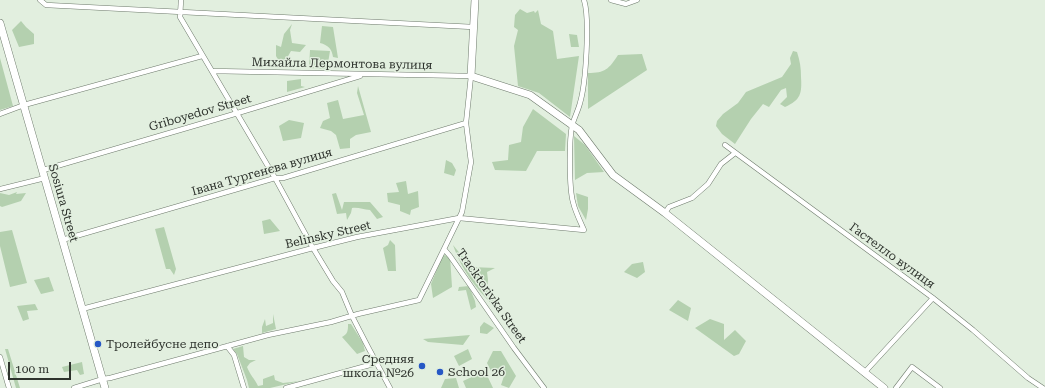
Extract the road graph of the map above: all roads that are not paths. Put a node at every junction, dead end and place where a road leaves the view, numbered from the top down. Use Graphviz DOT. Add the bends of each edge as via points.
graph roads {
  1 [pos="40,0"];
  2 [pos="181,0"];
  3 [pos="475,0"];
  4 [pos="584,0"];
  5 [pos="611,0"];
  6 [pos="637,0"];
  7 [pos="619,1"];
  8 [pos="180,12"];
  9 [pos="0,23"];
  10 [pos="473,27"];
  11 [pos="202,56"];
  12 [pos="212,71"];
  13 [pos="363,75"];
  14 [pos="471,76"];
  15 [pos="24,105"];
  16 [pos="237,113"];
  17 [pos="0,114"];
  18 [pos="466,123"];
  19 [pos="572,125"];
  20 [pos="725,145"];
  21 [pos="735,153"];
  22 [pos="43,170"];
  23 [pos="45,178"];
  24 [pos="275,178"];
  25 [pos="0,189"];
  26 [pos="664,213"];
  27 [pos="459,218"];
  28 [pos="62,240"];
  29 [pos="313,248"];
  30 [pos="444,249"];
  31 [pos="933,298"];
  32 [pos="82,309"];
  33 [pos="352,316"];
  34 [pos="227,346"];
  35 [pos="0,357"];
  36 [pos="377,363"];
  37 [pos="864,373"];
  38 [pos="103,379"];
  39 [pos="9,388"];
  40 [pos="74,388"];
  41 [pos="105,388"];
  42 [pos="244,388"];
  43 [pos="286,388"];
  44 [pos="390,388"];
  45 [pos="544,388"];
  46 [pos="884,388"];
  47 [pos="896,388"];
  48 [pos="940,388"];
  49 [pos="1043,388"];
  1 -- 8 [label="street" via="46,5"];
  2 -- 8 [label="street"];
  3 -- 10 [label="main road, Tracktorivka Street"];
  4 -- 19 [label="street" via="584,70 580,102"];
  5 -- 7 [label="street"];
  6 -- 7 [label="street" via="626,4"];
  8 -- 10 [label="street"];
  8 -- 11 [label="street" via="180,18"];
  9 -- 15 [label="main road, Sosiura Street"];
  10 -- 14 [label="main road, Tracktorivka Street"];
  11 -- 12 [label="street"];
  11 -- 15 [label="street"];
  12 -- 13 [label="street, Михайла Лермонтова вулиця"];
  12 -- 16 [label="street"];
  13 -- 14 [label="street, Михайла Лермонтова вулиця"];
  13 -- 16 [label="street, Griboyedov Street"];
  14 -- 18 [label="street, Tracktorivka Street"];
  14 -- 19 [label="main road" via="530,95"];
  15 -- 17 [label="street"];
  15 -- 22 [label="main road, Sosiura Street"];
  16 -- 22 [label="street, Griboyedov Street"];
  16 -- 24 [label="street"];
  18 -- 24 [label="street, Івана Тургенєва вулиця"];
  18 -- 27 [label="street, Tracktorivka Street" via="471,162"];
  19 -- 26 [label="main road" via="579,130 613,176"];
  19 -- 27 [label="street, Belinsky Street" via="572,201 584,230"];
  20 -- 21 [label="street, Гастелло вулиця"];
  21 -- 26 [label="street" via="721,164 708,184 692,198 669,207"];
  21 -- 31 [label="street, Гастелло вулиця"];
  22 -- 23 [label="main road, Sosiura Street"];
  23 -- 25 [label="street"];
  23 -- 28 [label="main road, Sosiura Street"];
  24 -- 28 [label="street, Івана Тургенєва вулиця"];
  24 -- 29 [label="street"];
  26 -- 37 [label="main road"];
  27 -- 29 [label="street, Belinsky Street"];
  27 -- 30 [label="street, Tracktorivka Street"];
  28 -- 32 [label="main road, Sosiura Street"];
  29 -- 32 [label="street, Belinsky Street"];
  29 -- 33 [label="street" via="342,292"];
  30 -- 33 [label="street" via="420,300"];
  30 -- 45 [label="street, Tracktorivka Street"];
  31 -- 37 [label="street"];
  31 -- 49 [label="street, Гастелло вулиця"];
  32 -- 38 [label="main road, Sosiura Street"];
  33 -- 34 [label="street"];
  33 -- 36 [label="street"];
  34 -- 38 [label="street"];
  34 -- 42 [label="street" via="234,356"];
  35 -- 39 [label="street"];
  36 -- 43 [label="street"];
  36 -- 44 [label="street"];
  37 -- 46 [label="main road"];
  38 -- 40 [label="street"];
  38 -- 41 [label="main road, Sosiura Street"];
  47 -- 48 [label="street" via="912,367"];
}
